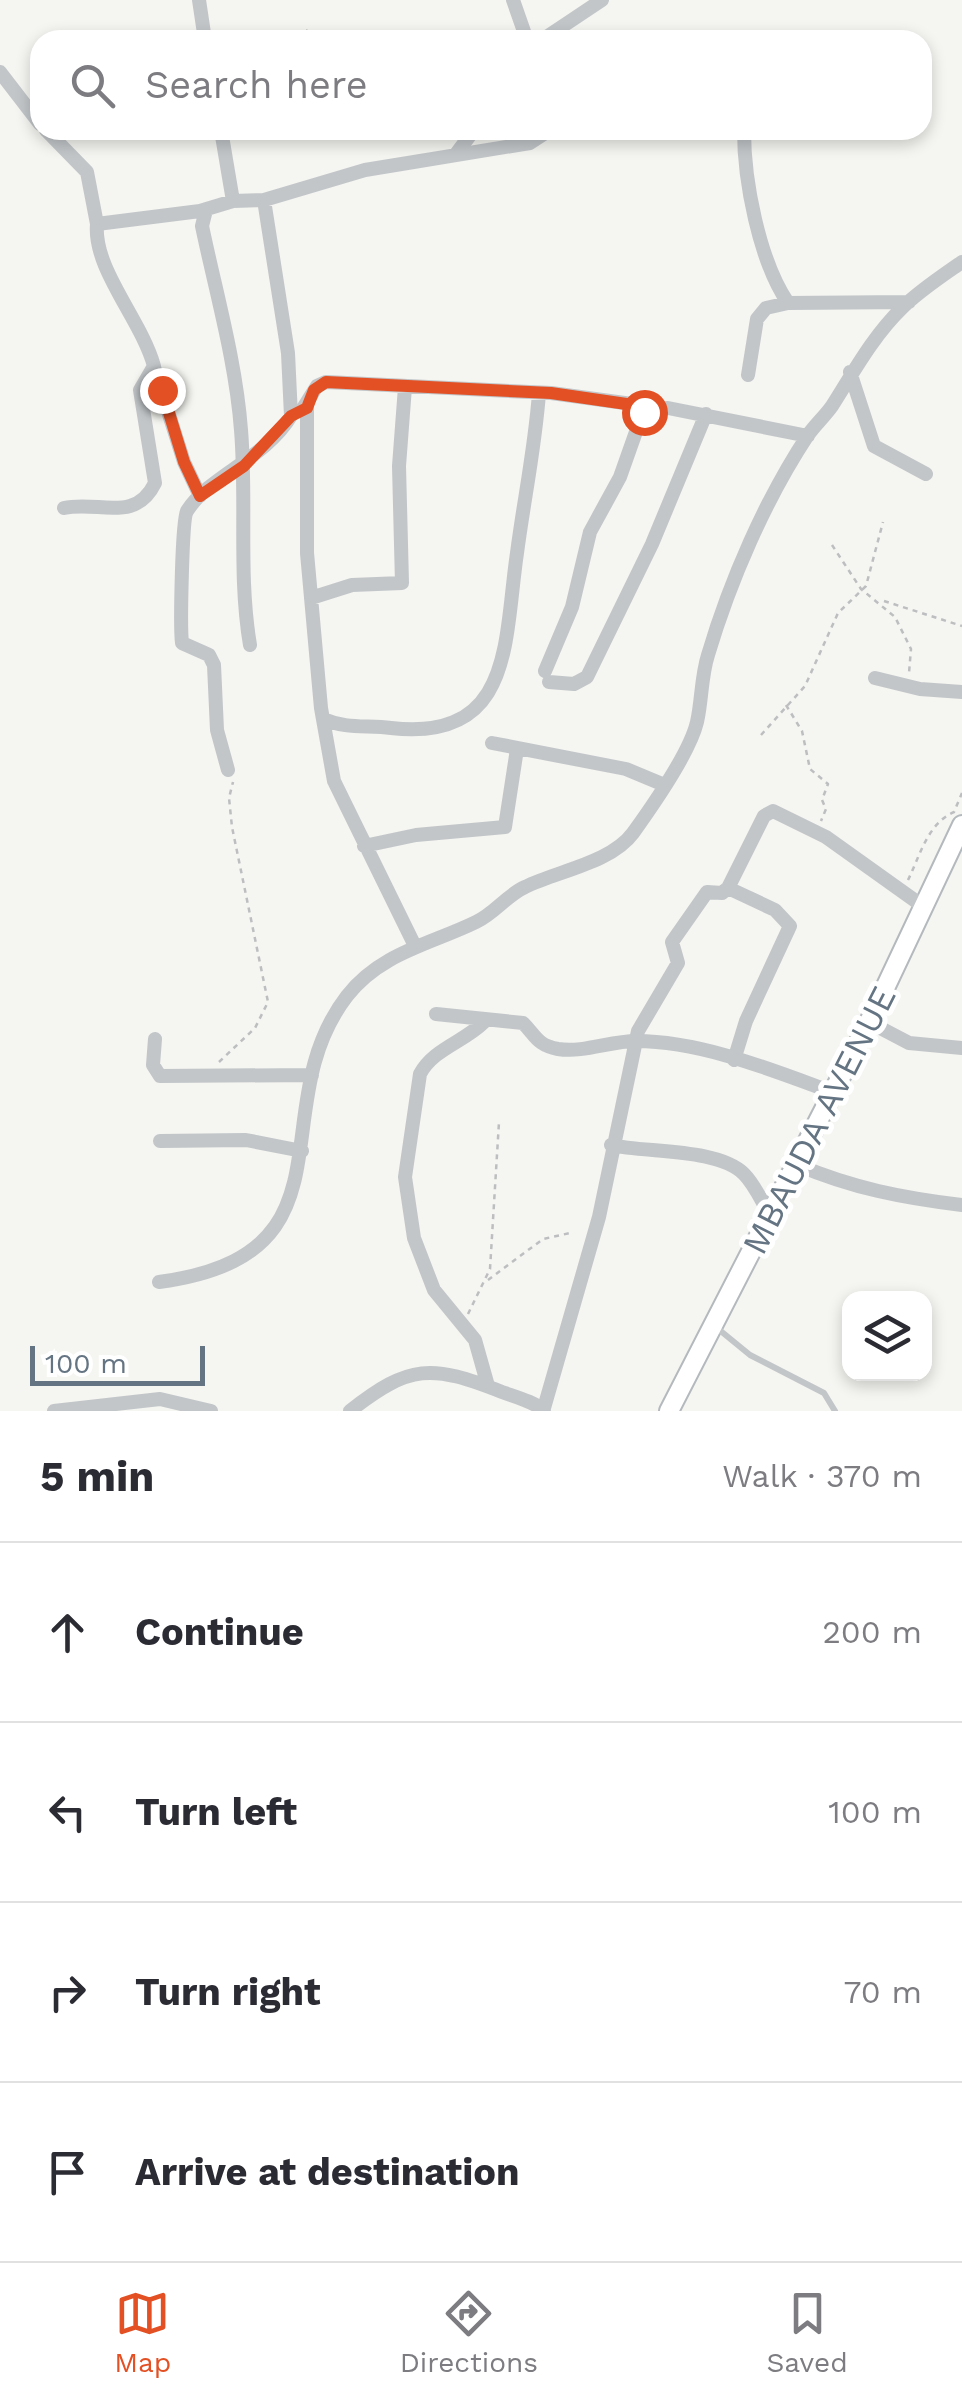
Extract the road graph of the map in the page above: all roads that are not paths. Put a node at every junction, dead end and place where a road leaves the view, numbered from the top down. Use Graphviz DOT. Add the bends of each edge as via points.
graph roads {
  1 [pos="198,0"];
  2 [pos="513,0"];
  3 [pos="602,0"];
  4 [pos="204,30"];
  5 [pos="524,30"];
  6 [pos="557,30"];
  7 [pos="0,72"];
  8 [pos="30,111"];
  9 [pos="56,140"];
  10 [pos="223,140"];
  11 [pos="466,140"];
  12 [pos="533,140"];
  13 [pos="745,140"];
  14 [pos="456,154"];
  15 [pos="264,200"];
  16 [pos="233,201"];
  17 [pos="206,210"];
  18 [pos="97,224"];
  19 [pos="962,262"];
  20 [pos="909,302"];
  21 [pos="788,303"];
  22 [pos="154,366"];
  23 [pos="850,372"];
  24 [pos="748,375"];
  25 [pos="405,387"];
  26 [pos="538,392"];
  27 [pos="307,408"];
  28 [pos="654,408"];
  29 [pos="706,414"];
  30 [pos="291,416"];
  31 [pos="808,436"];
  32 [pos="244,466"];
  33 [pos="926,474"];
  34 [pos="200,496"];
  35 [pos="64,508"];
  36 [pos="311,598"];
  37 [pos="250,645"];
  38 [pos="875,678"];
  39 [pos="962,692"];
  40 [pos="323,719"];
  41 [pos="492,743"];
  42 [pos="517,750"];
  43 [pos="230,776"];
  44 [pos="662,784"];
  45 [pos="962,826"];
  46 [pos="364,846"];
  47 [pos="728,888"];
  48 [pos="924,907"];
  49 [pos="414,944"];
  50 [pos="436,1014"];
  51 [pos="484,1022"];
  52 [pos="869,1022"];
  53 [pos="155,1039"];
  54 [pos="636,1042"];
  55 [pos="962,1048"];
  56 [pos="734,1060"];
  57 [pos="312,1075"];
  58 [pos="832,1092"];
  59 [pos="160,1141"];
  60 [pos="611,1145"];
  61 [pos="302,1151"];
  62 [pos="798,1165"];
  63 [pos="962,1205"];
  64 [pos="770,1215"];
  65 [pos="159,1282"];
  66 [pos="716,1327"];
  67 [pos="488,1386"];
  68 [pos="544,1409"];
  69 [pos="54,1411"];
  70 [pos="211,1411"];
  71 [pos="350,1411"];
  72 [pos="669,1411"];
  73 [pos="836,1411"];
  1 -- 4 [label="street"];
  2 -- 5 [label="street"];
  3 -- 6 [label="street"];
  7 -- 8 [label="street"];
  9 -- 18 [label="street" via="87,172"];
  10 -- 16 [label="street"];
  11 -- 14 [label="street"];
  12 -- 14 [label="street"];
  13 -- 21 [label="street" via="748,187"];
  14 -- 15 [label="street" via="366,170"];
  15 -- 16 [label="street"];
  15 -- 30 [label="street"];
  16 -- 17 [label="street"];
  17 -- 18 [label="street"];
  17 -- 32 [label="street" via="202,226 234,374"];
  18 -- 22 [label="street" via="98,255 142,330"];
  19 -- 20 [label="street"];
  20 -- 21 [label="street"];
  20 -- 23 [label="street"];
  21 -- 24 [label="street" via="760,313"];
  22 -- 34 [label="street"];
  22 -- 35 [label="street" via="140,390 153,488 122,510"];
  23 -- 31 [label="street"];
  23 -- 33 [label="street" via="874,446"];
  25 -- 26 [label="street"];
  25 -- 27 [label="street" via="326,382"];
  25 -- 36 [label="street" via="402,583 352,585"];
  26 -- 28 [label="street"];
  26 -- 40 [label="street" via="510,634 483,700 449,726 347,728"];
  27 -- 30 [label="street"];
  27 -- 36 [label="street"];
  28 -- 29 [label="street"];
  28 -- 29 [label="street" via="644,412 590,532 547,676 574,684 588,677"];
  29 -- 31 [label="street"];
  30 -- 32 [label="street"];
  31 -- 44 [label="street" via="758,529 708,654 694,731"];
  32 -- 34 [label="street"];
  32 -- 37 [label="street" via="242,561"];
  34 -- 43 [label="street" via="183,520 180,634 184,646 209,655 214,665 217,730"];
  36 -- 40 [label="street"];
  38 -- 39 [label="street"];
  40 -- 46 [label="street" via="334,781"];
  41 -- 42 [label="street"];
  42 -- 44 [label="street" via="626,769"];
  42 -- 46 [label="street" via="506,827"];
  44 -- 49 [label="street" via="618,848 519,890 471,924"];
  45 -- 48 [label="street, MBAUDA AVENUE"];
  46 -- 49 [label="street"];
  47 -- 48 [label="street" via="773,811 816,831"];
  47 -- 54 [label="street" via="708,892 672,942 678,963 649,1006"];
  47 -- 56 [label="street" via="776,910 790,926"];
  48 -- 52 [label="street, MBAUDA AVENUE"];
  49 -- 57 [label="street" via="345,998"];
  50 -- 51 [label="street"];
  51 -- 54 [label="street" via="523,1023 536,1042 557,1048"];
  51 -- 67 [label="street" via="429,1059 420,1074 405,1177 424,1266 434,1290 474,1340"];
  52 -- 55 [label="street" via="909,1043"];
  52 -- 58 [label="street, MBAUDA AVENUE"];
  53 -- 57 [label="street" via="157,1074"];
  54 -- 56 [label="street"];
  54 -- 60 [label="street"];
  56 -- 58 [label="street"];
  57 -- 61 [label="street"];
  58 -- 62 [label="street, MBAUDA AVENUE"];
  59 -- 61 [label="street" via="246,1140"];
  60 -- 64 [label="street" via="731,1166 743,1173"];
  60 -- 68 [label="street" via="599,1216"];
  61 -- 65 [label="street" via="288,1201 268,1238 217,1272"];
  62 -- 63 [label="street" via="888,1196"];
  62 -- 64 [label="street, MBAUDA AVENUE"];
  64 -- 66 [label="street, MBAUDA AVENUE"];
  66 -- 72 [label="street, MBAUDA AVENUE"];
  66 -- 73 [label="lane" via="750,1355 824,1392"];
  67 -- 68 [label="street"];
  67 -- 71 [label="street" via="461,1376 406,1375"];
  69 -- 70 [label="street" via="160,1399"];
}
